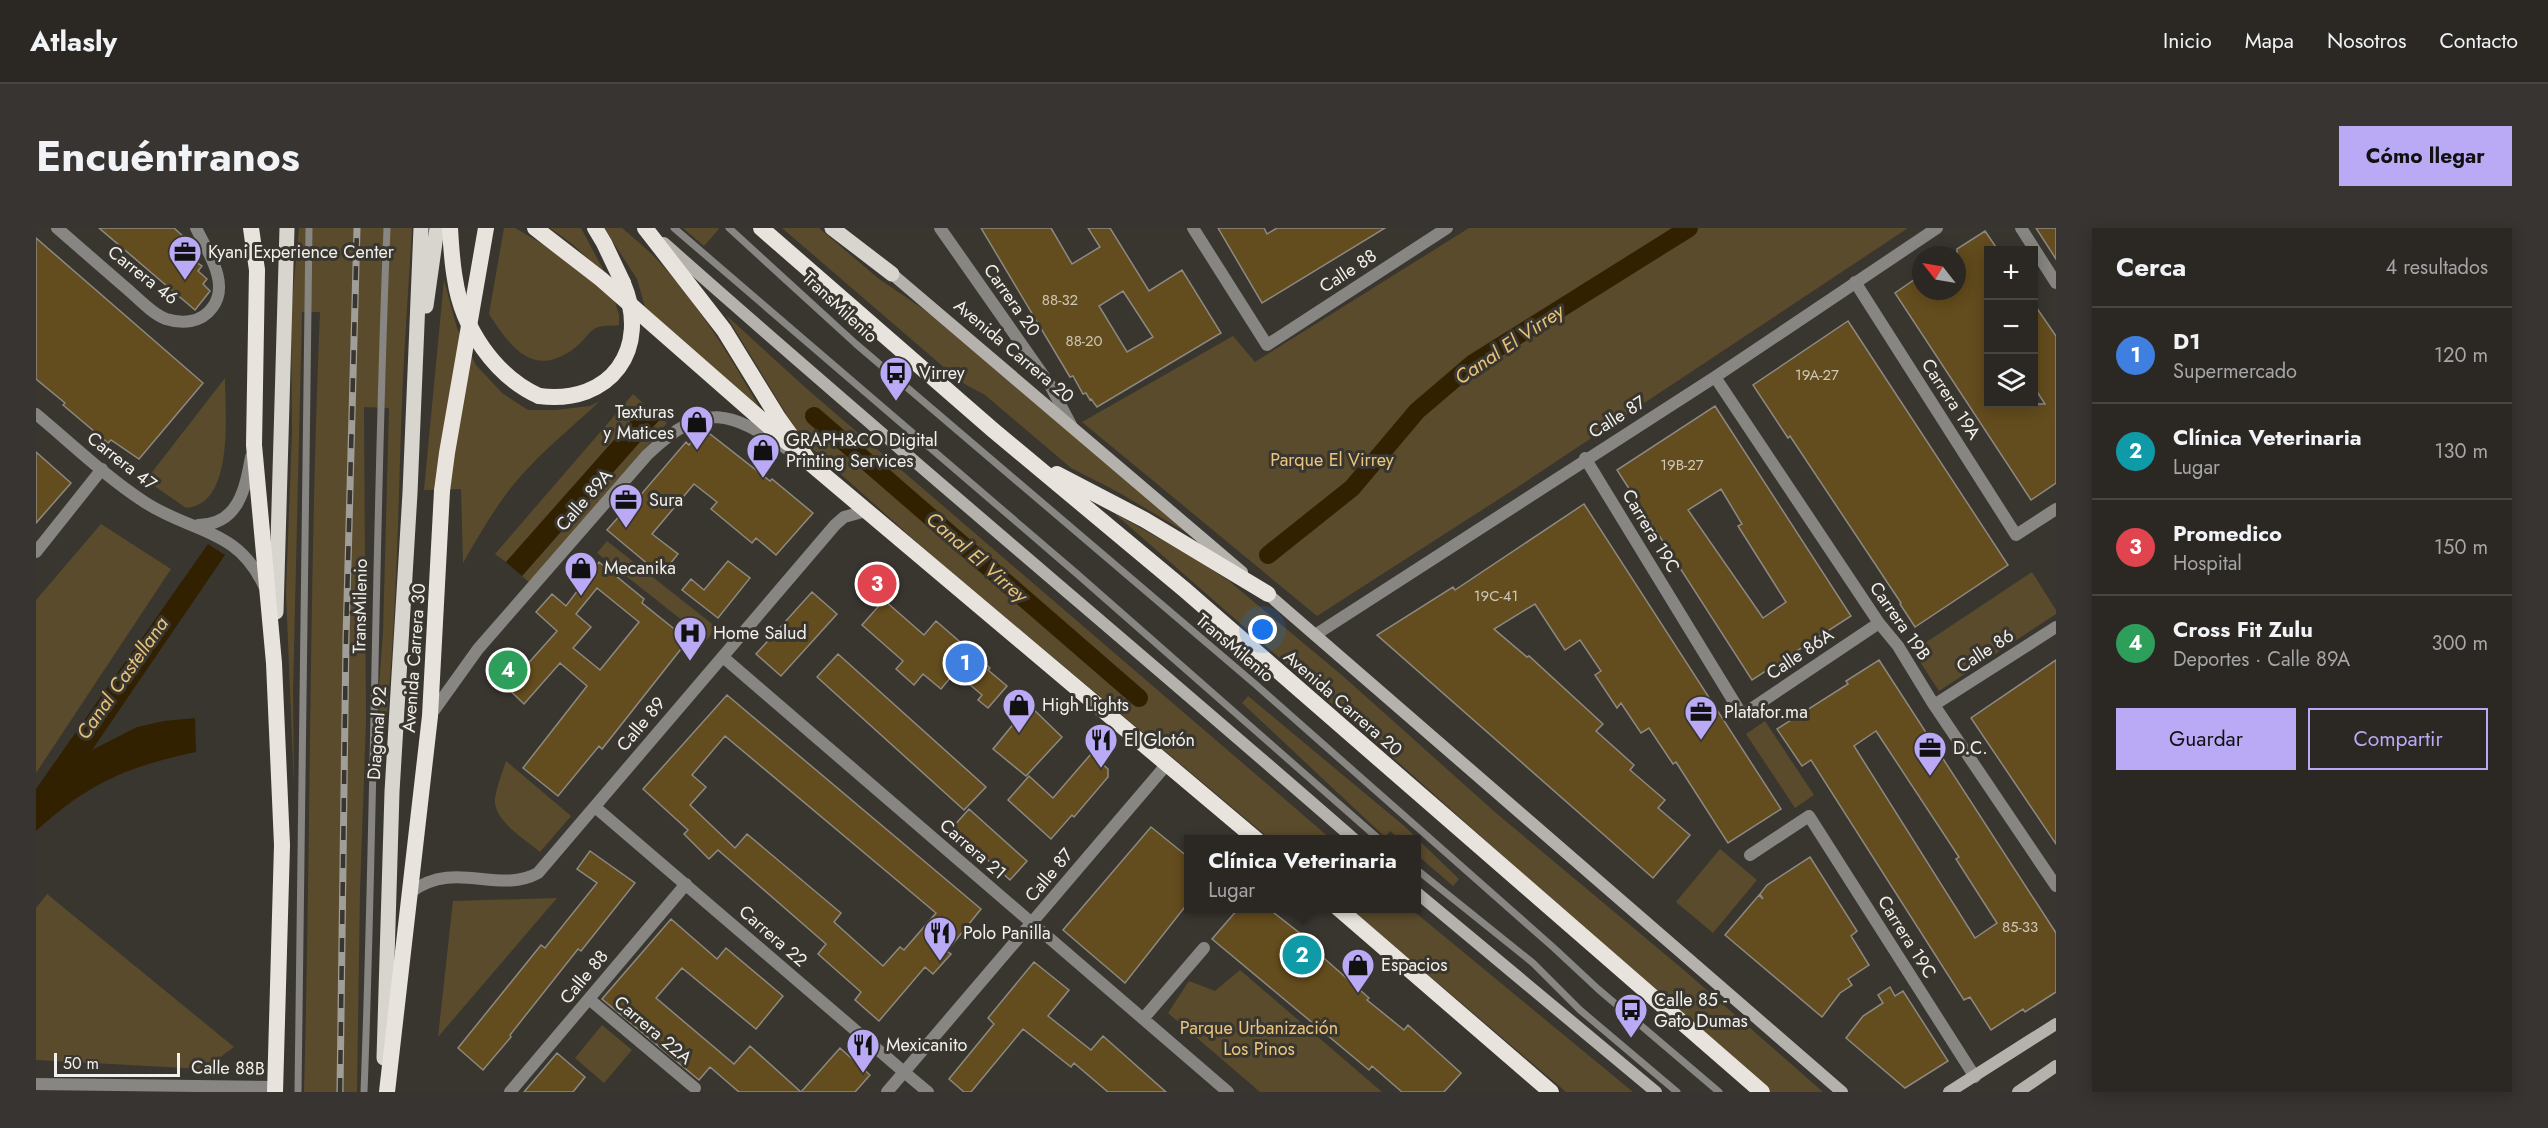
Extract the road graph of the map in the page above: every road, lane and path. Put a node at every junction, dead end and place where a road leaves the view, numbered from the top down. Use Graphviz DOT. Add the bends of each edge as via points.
graph roads {
  1 [pos="57,228"];
  2 [pos="196,228"];
  3 [pos="251,228"];
  4 [pos="287,228"];
  5 [pos="309,228"];
  6 [pos="387,228"];
  7 [pos="421,228"];
  8 [pos="437,228"];
  9 [pos="450,228"];
  10 [pos="486,228"];
  11 [pos="535,228"];
  12 [pos="595,228"];
  13 [pos="646,228"];
  14 [pos="674,228"];
  15 [pos="729,228"];
  16 [pos="761,228"];
  17 [pos="832,228"];
  18 [pos="843,228"];
  19 [pos="940,228"];
  20 [pos="1193,228"];
  21 [pos="1447,228"];
  22 [pos="1937,228"];
  23 [pos="2021,228"];
  24 [pos="892,274"];
  25 [pos="1855,282"];
  26 [pos="2056,283"];
  27 [pos="416,377"];
  28 [pos="1715,377"];
  29 [pos="36,414"];
  30 [pos="1071,425"];
  31 [pos="254,444"];
  32 [pos="1027,458"];
  33 [pos="1585,458"];
  34 [pos="811,464"];
  35 [pos="102,469"];
  36 [pos="2056,509"];
  37 [pos="867,511"];
  38 [pos="192,525"];
  39 [pos="36,552"];
  40 [pos="1268,594"];
  41 [pos="268,596"];
  42 [pos="1879,623"];
  43 [pos="2056,627"];
  44 [pos="1315,634"];
  45 [pos="723,657"];
  46 [pos="274,663"];
  47 [pos="1934,705"];
  48 [pos="1742,715"];
  49 [pos="430,716"];
  50 [pos="1167,764"];
  51 [pos="595,807"];
  52 [pos="1251,835"];
  53 [pos="1349,835"];
  54 [pos="1374,835"];
  55 [pos="1750,855"];
  56 [pos="1421,873"];
  57 [pos="686,884"];
  58 [pos="2056,886"];
  59 [pos="411,892"];
  60 [pos="1421,896"];
  61 [pos="1343,913"];
  62 [pos="1032,923"];
  63 [pos="1203,948"];
  64 [pos="589,999"];
  65 [pos="1143,1019"];
  66 [pos="2056,1024"];
  67 [pos="2056,1066"];
  68 [pos="904,1072"];
  69 [pos="1975,1077"];
  70 [pos="36,1084"];
  71 [pos="695,1088"];
  72 [pos="275,1089"];
  73 [pos="298,1092"];
  74 [pos="364,1092"];
  75 [pos="385,1092"];
  76 [pos="510,1092"];
  77 [pos="887,1092"];
  78 [pos="928,1092"];
  79 [pos="1227,1092"];
  80 [pos="1551,1092"];
  81 [pos="1656,1092"];
  82 [pos="1677,1092"];
  83 [pos="1719,1092"];
  84 [pos="1762,1092"];
  85 [pos="1842,1092"];
  86 [pos="1949,1092"];
  87 [pos="2018,1092"];
  1 -- 2 [label="street, Carrera 46" via="144,303 164,318 181,323 198,320 219,295 218,275"];
  3 -- 31 [label="highway" via="257,270"];
  4 -- 46 [label="main road"];
  5 -- 73 [label="lane"];
  6 -- 74 [label="lane, TransMilenio" via="379,408"];
  7 -- 27 [label="main road, Diagonal 92"];
  8 -- 27 [label="main road, Diagonal 92"];
  9 -- 12 [label="highway, bridge" via="459,297 498,369 539,396 557,399 574,397 606,381 618,368 632,335 630,300"];
  10 -- 49 [label="highway, Avenida Carrera 30, bridge" via="442,491"];
  11 -- 34 [label="highway" via="601,279"];
  13 -- 34 [label="highway" via="724,330"];
  13 -- 53 [label="main road"];
  14 -- 54 [label="lane"];
  15 -- 83 [label="lane, TransMilenio" via="856,344 1255,684"];
  16 -- 32 [label="highway, Avenida Carrera 20"];
  17 -- 24 [label="main road"];
  18 -- 24 [label="main road, Avenida Carrera 20"];
  19 -- 30 [label="street, Carrera 20" via="1050,386"];
  20 -- 21 [label="street, Calle 88" via="1267,345"];
  22 -- 25 [label="street, Calle 87"];
  23 -- 26 [label="street"];
  24 -- 30 [label="main road, Avenida Carrera 20"];
  25 -- 28 [label="street, Calle 87"];
  25 -- 36 [label="street, Carrera 19A" via="2016,535"];
  27 -- 75 [label="main road, Diagonal 92" via="392,792"];
  28 -- 33 [label="street, Calle 87"];
  28 -- 42 [label="street, Carrera 19B"];
  29 -- 35 [label="street, Carrera 47"];
  30 -- 40 [label="main road, Avenida Carrera 20"];
  31 -- 38 [label="street" via="245,490 232,513 213,523"];
  31 -- 41 [label="highway"];
  32 -- 40 [label="highway" via="1145,520"];
  32 -- 84 [label="highway, Avenida Carrera 20" via="1185,590"];
  33 -- 44 [label="street, Calle 87"];
  33 -- 48 [label="street, Carrera 19C"];
  34 -- 37 [label="highway"];
  34 -- 49 [label="street, Calle 89A" via="751,427 724,418 704,417 676,429 647,455 478,649"];
  35 -- 38 [label="street, Carrera 47" via="163,514"];
  35 -- 39 [label="street"];
  37 -- 45 [label="street, Calle 89" via="844,517 835,525"];
  37 -- 50 [label="highway"];
  38 -- 41 [label="street, Carrera 47" via="232,544 253,568"];
  40 -- 44 [label="main road, Avenida Carrera 20"];
  41 -- 46 [label="highway"];
  42 -- 47 [label="street, Carrera 19B"];
  42 -- 48 [label="street, Calle 86A"];
  43 -- 47 [label="street, Calle 86"];
  44 -- 85 [label="main road, Avenida Carrera 20"];
  45 -- 51 [label="street, Calle 89"];
  45 -- 62 [label="street, Carrera 21"];
  46 -- 72 [label="highway" via="282,845"];
  47 -- 58 [label="street, Carrera 19B"];
  49 -- 59 [label="highway, Avenida Carrera 30"];
  50 -- 52 [label="highway"];
  50 -- 62 [label="street, Calle 87"];
  51 -- 57 [label="street, Carrera 22"];
  51 -- 59 [label="street, Calle 89" via="549,862 528,878 447,877 428,881"];
  55 -- 69 [label="street, Carrera 19C" via="1809,816"];
  56 -- 82 [label="lane" via="1533,963 1580,1010"];
  57 -- 64 [label="street, Calle 88"];
  57 -- 68 [label="street, Carrera 22"];
  59 -- 75 [label="highway, Avenida Carrera 30"];
  60 -- 81 [label="main road"];
  61 -- 80 [label="highway"];
  62 -- 65 [label="street, Carrera 21"];
  62 -- 68 [label="street, Calle 87"];
  63 -- 65 [label="street"];
  64 -- 71 [label="street, Carrera 22A"];
  64 -- 76 [label="street, Calle 88"];
  65 -- 79 [label="street, Carrera 21"];
  66 -- 69 [label="main road"];
  67 -- 87 [label="main road"];
  68 -- 77 [label="street, Calle 87"];
  68 -- 78 [label="street, Carrera 22"];
  69 -- 86 [label="main road"];
  70 -- 72 [label="street, Calle 88B"];
}
